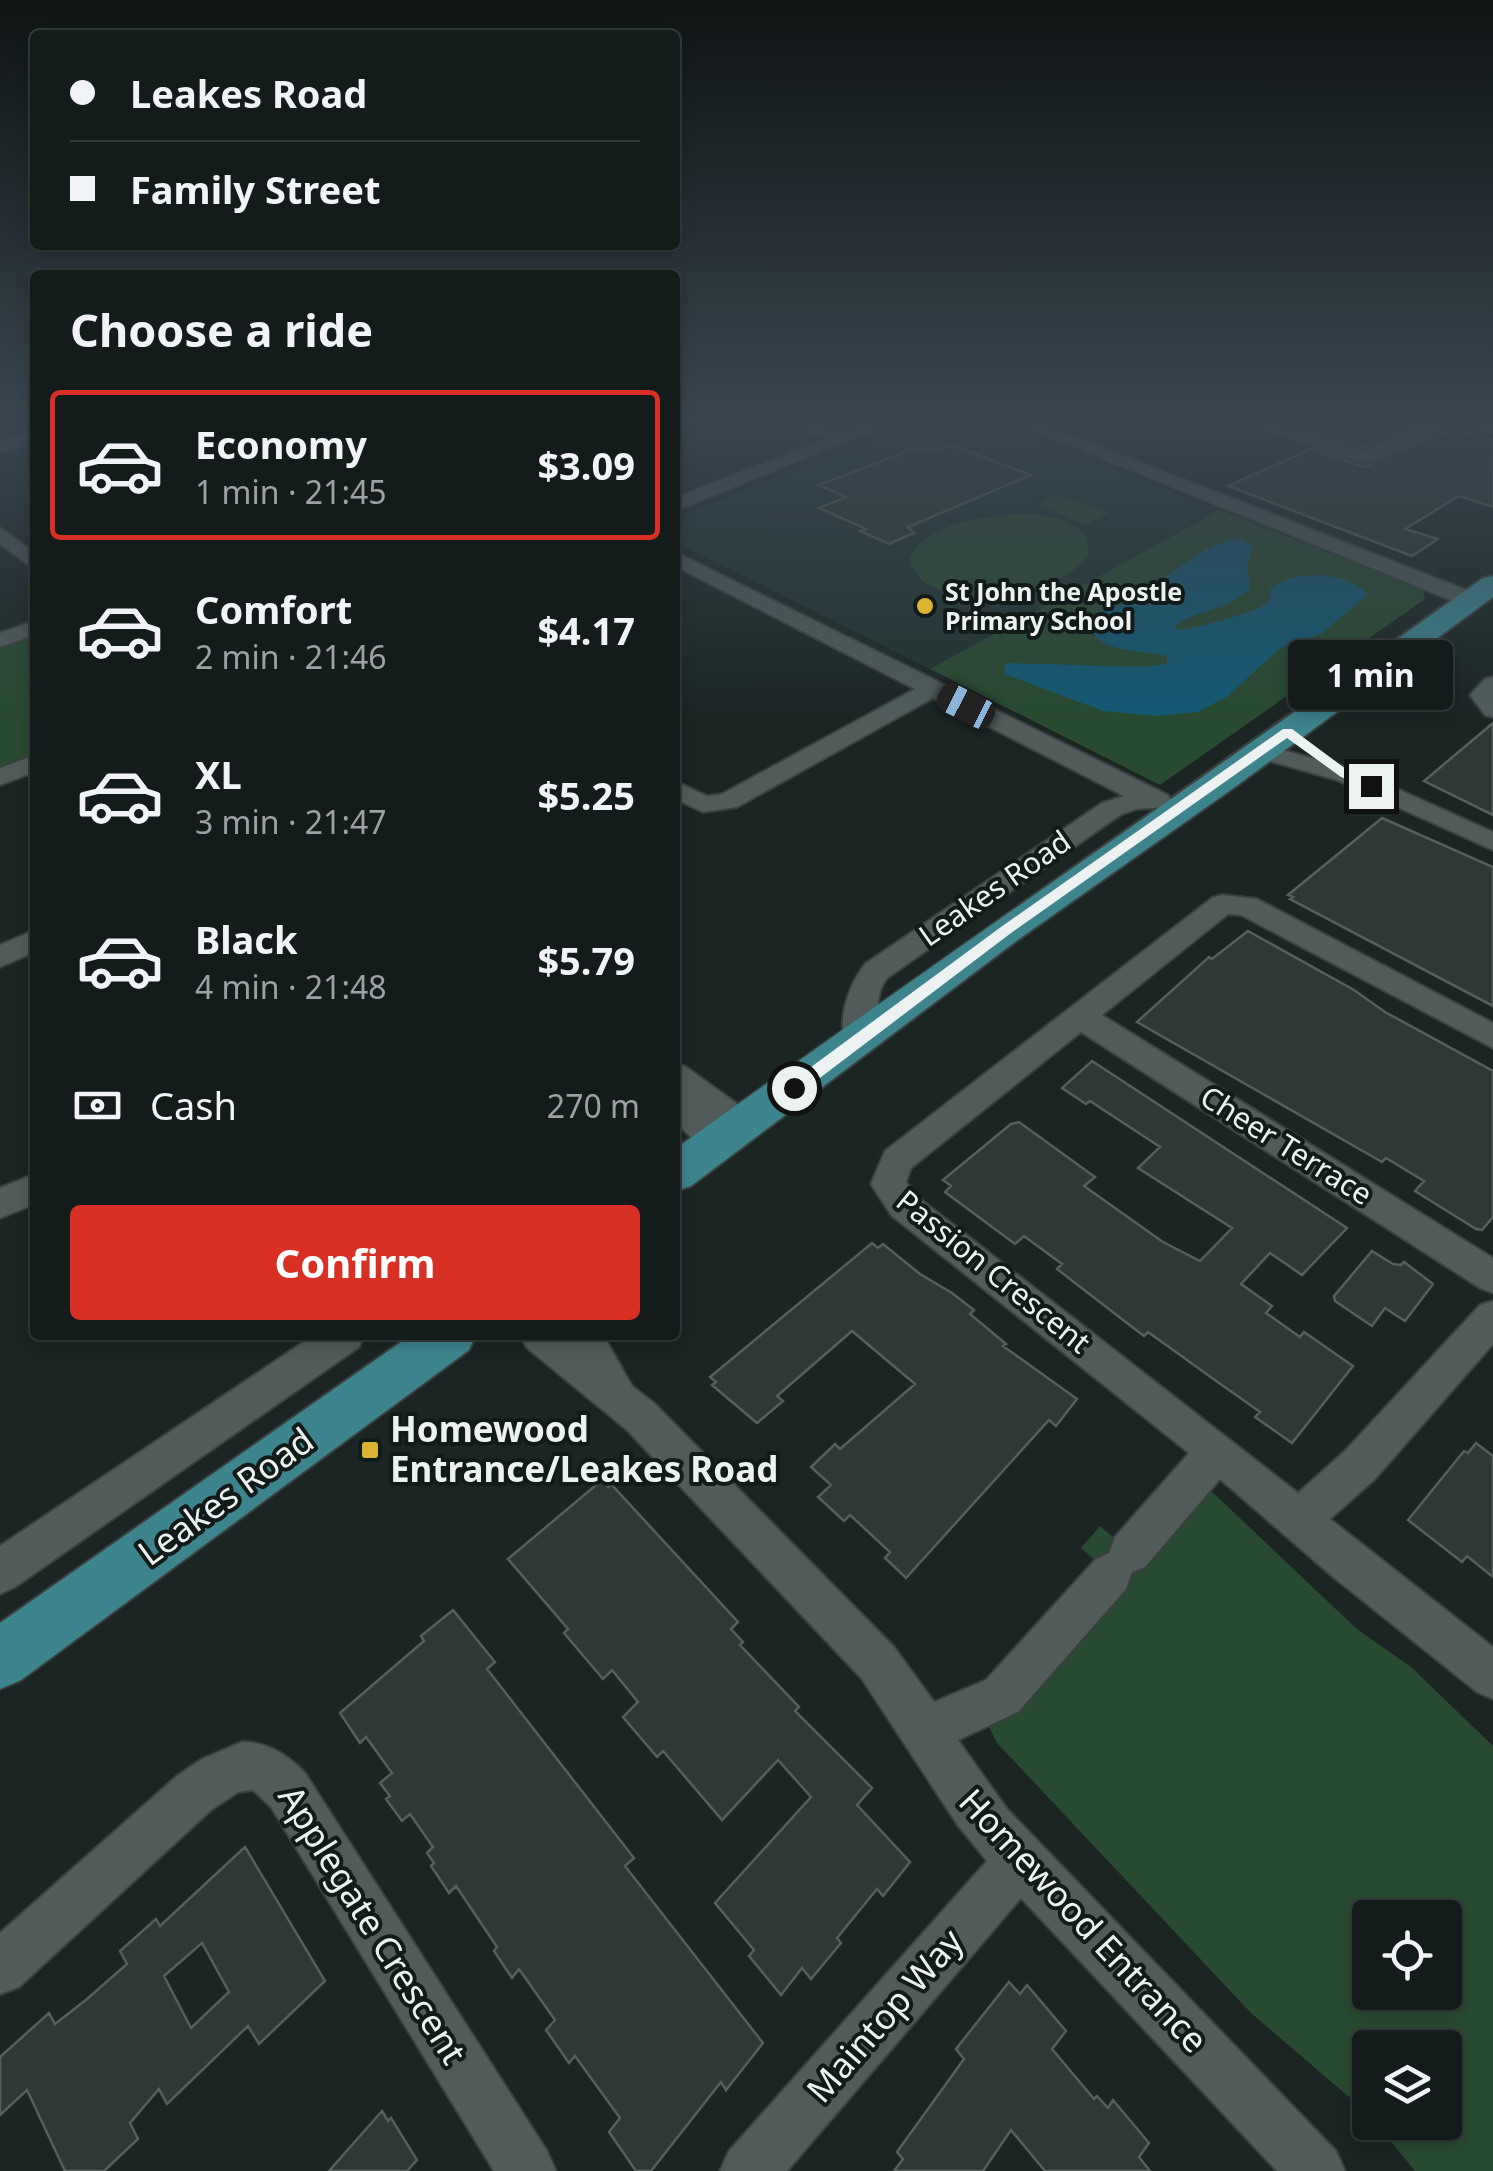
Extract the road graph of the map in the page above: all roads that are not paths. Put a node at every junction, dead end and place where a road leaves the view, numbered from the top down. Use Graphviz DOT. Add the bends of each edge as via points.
graph roads {
  1 [pos="1274,520"];
  2 [pos="2,538"];
  3 [pos="30,560"];
  4 [pos="680,561"];
  5 [pos="1481,592"];
  6 [pos="30,630"];
  7 [pos="0,640"];
  8 [pos="1493,684"];
  9 [pos="932,689"];
  10 [pos="1493,710"];
  11 [pos="1274,742"];
  12 [pos="30,765"];
  13 [pos="1100,776"];
  14 [pos="0,777"];
  15 [pos="680,792"];
  16 [pos="1171,802"];
  17 [pos="1111,809"];
  18 [pos="1493,842"];
  19 [pos="30,942"];
  20 [pos="0,957"];
  21 [pos="1078,1015"];
  22 [pos="1493,1037"];
  23 [pos="860,1041"];
  24 [pos="680,1080"];
  25 [pos="680,1105"];
  26 [pos="730,1134"];
  27 [pos="680,1169"];
  28 [pos="30,1190"];
  29 [pos="0,1204"];
  30 [pos="1493,1277"];
  31 [pos="1493,1317"];
  32 [pos="338,1340"];
  33 [pos="444,1340"];
  34 [pos="546,1340"];
  35 [pos="585,1340"];
  36 [pos="620,1397"];
  37 [pos="1218,1451"];
  38 [pos="1301,1520"];
  39 [pos="0,1572"];
  40 [pos="0,1658"];
  41 [pos="1493,1676"];
  42 [pos="923,1730"];
  43 [pos="1021,1860"];
  44 [pos="0,1968"];
  45 [pos="527,2171"];
  46 [pos="749,2171"];
  47 [pos="1316,2171"];
  1 -- 5 [label="street" via="1399,569"];
  2 -- 3 [label="street"];
  4 -- 9 [label="street"];
  5 -- 11 [label="main road, Leakes Road"];
  6 -- 7 [label="street"];
  8 -- 10 [label="street" via="1482,695"];
  9 -- 13 [label="street"];
  9 -- 15 [label="street" via="728,801 703,804"];
  11 -- 16 [label="main road, Leakes Road"];
  11 -- 18 [label="street"];
  12 -- 14 [label="street"];
  13 -- 16 [label="street"];
  13 -- 17 [label="street" via="1114,795"];
  16 -- 17 [label="street, Leakes Road" via="1133,801"];
  16 -- 23 [label="main road, Leakes Road"];
  17 -- 23 [label="street, Leakes Road" via="868,979"];
  19 -- 20 [label="street"];
  21 -- 22 [label="street, Passion Crescent" via="1212,908 1234,904"];
  21 -- 30 [label="street, Cheer Terrace"];
  21 -- 37 [label="street, Passion Crescent" via="897,1160 888,1184 904,1204"];
  23 -- 26 [label="main road, Leakes Road"];
  24 -- 26 [label="street"];
  25 -- 26 [label="street"];
  26 -- 27 [label="main road, Leakes Road"];
  28 -- 29 [label="street"];
  31 -- 38 [label="street" via="1360,1465"];
  32 -- 39 [label="street"];
  33 -- 40 [label="main road, Leakes Road"];
  34 -- 36 [label="street, Homewood Entrance"];
  35 -- 36 [label="street, Homewood Entrance"];
  36 -- 42 [label="street, Homewood Entrance" via="878,1662"];
  37 -- 38 [label="street, Passion Crescent"];
  37 -- 42 [label="street" via="1002,1696"];
  38 -- 41 [label="street, Passion Crescent"];
  42 -- 43 [label="street, Homewood Entrance" via="958,1788"];
  43 -- 46 [label="street, Maintop Way"];
  43 -- 47 [label="street, Homewood Entrance"];
  44 -- 45 [label="street, Applegate Crescent" via="194,1793 221,1773 258,1766 288,1790"];
}
